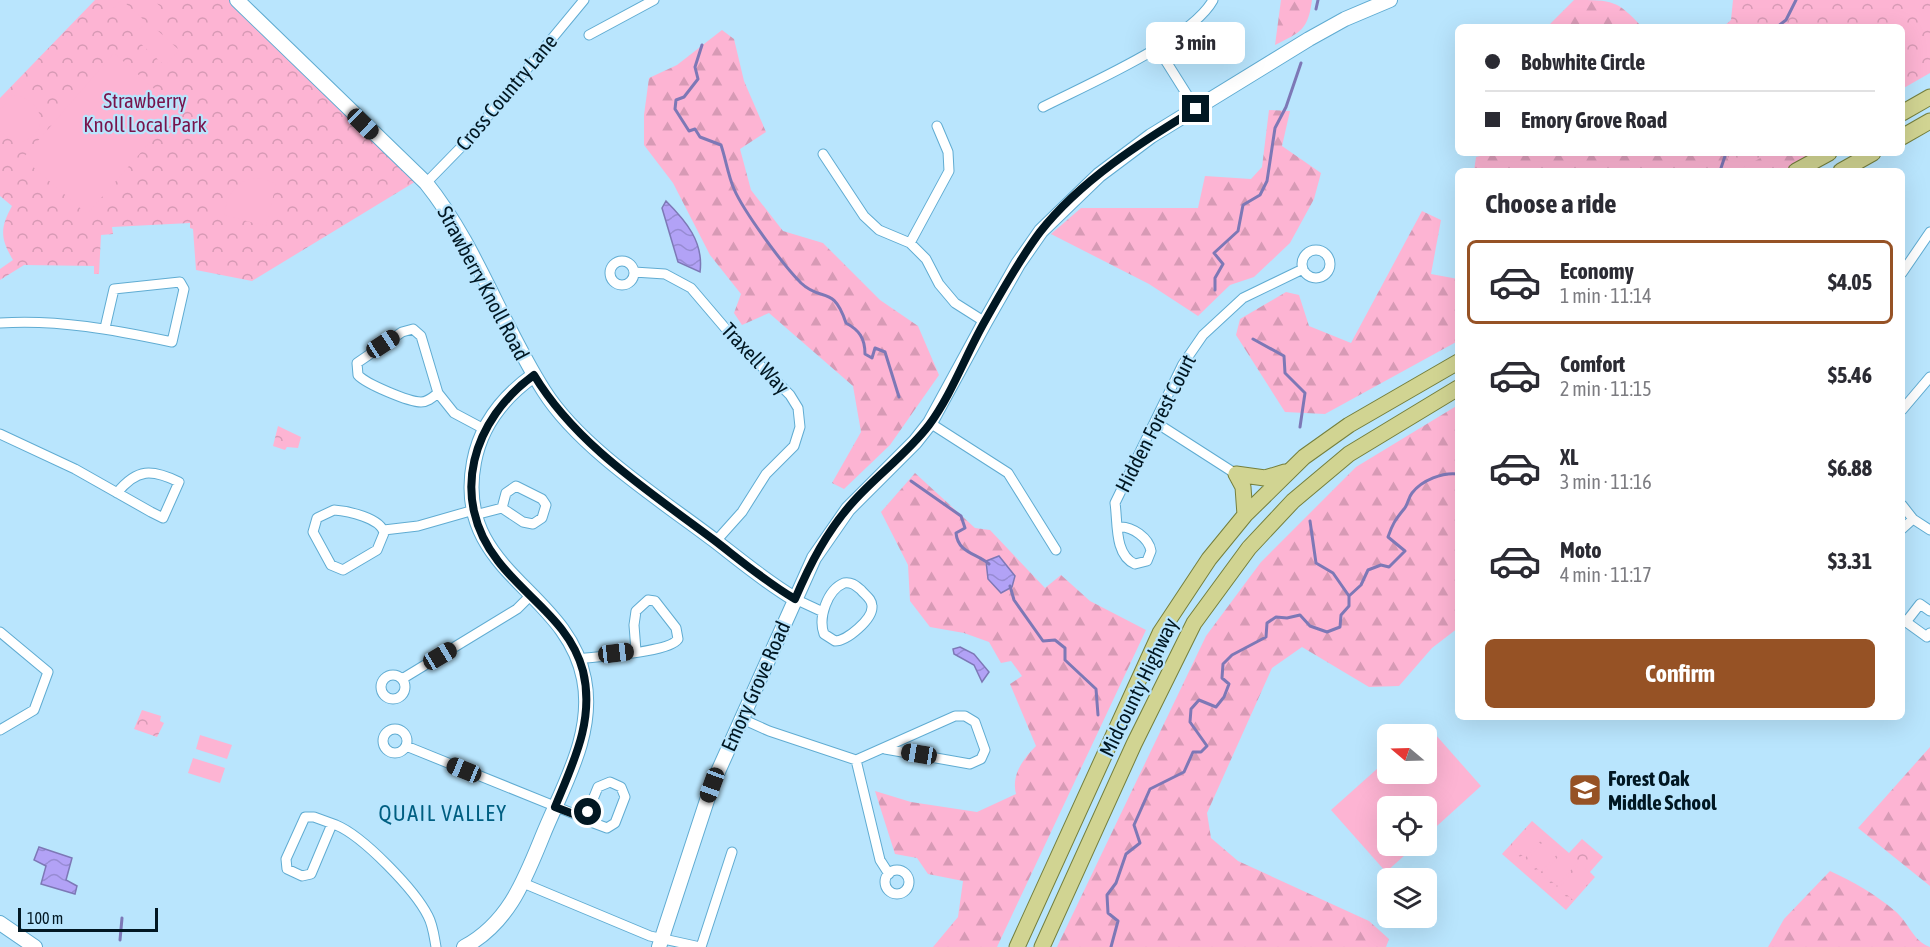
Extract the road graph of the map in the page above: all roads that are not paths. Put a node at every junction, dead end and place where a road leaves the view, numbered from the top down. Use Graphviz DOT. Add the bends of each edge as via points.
graph roads {
  1 [pos="584,0"];
  2 [pos="654,0"];
  3 [pos="1213,0"];
  4 [pos="1390,0"];
  5 [pos="243,2"];
  6 [pos="641,3"];
  7 [pos="589,35"];
  8 [pos="1157,47"];
  9 [pos="1930,97"];
  10 [pos="1043,107"];
  11 [pos="1196,109"];
  12 [pos="1905,110"];
  13 [pos="1930,121"];
  14 [pos="938,126"];
  15 [pos="1905,135"];
  16 [pos="823,154"];
  17 [pos="1824,156"];
  18 [pos="1868,156"];
  19 [pos="1802,168"];
  20 [pos="1846,168"];
  21 [pos="426,183"];
  22 [pos="1930,232"];
  23 [pos="910,243"];
  24 [pos="1303,269"];
  25 [pos="1905,269"];
  26 [pos="634,272"];
  27 [pos="985,322"];
  28 [pos="0,323"];
  29 [pos="105,328"];
  30 [pos="1455,364"];
  31 [pos="534,375"];
  32 [pos="1929,380"];
  33 [pos="1455,390"];
  34 [pos="438,393"];
  35 [pos="1905,407"];
  36 [pos="1155,422"];
  37 [pos="930,423"];
  38 [pos="484,429"];
  39 [pos="0,434"];
  40 [pos="1290,470"];
  41 [pos="1236,474"];
  42 [pos="117,493"];
  43 [pos="502,508"];
  44 [pos="1905,509"];
  45 [pos="475,512"];
  46 [pos="1245,515"];
  47 [pos="1913,519"];
  48 [pos="1905,526"];
  49 [pos="1119,527"];
  50 [pos="384,530"];
  51 [pos="1930,530"];
  52 [pos="716,541"];
  53 [pos="1056,550"];
  54 [pos="531,596"];
  55 [pos="795,599"];
  56 [pos="1930,611"];
  57 [pos="823,612"];
  58 [pos="1905,620"];
  59 [pos="1905,622"];
  60 [pos="0,632"];
  61 [pos="1930,633"];
  62 [pos="636,651"];
  63 [pos="579,659"];
  64 [pos="402,679"];
  65 [pos="740,718"];
  66 [pos="0,730"];
  67 [pos="406,746"];
  68 [pos="885,749"];
  69 [pos="856,759"];
  70 [pos="555,807"];
  71 [pos="589,820"];
  72 [pos="332,824"];
  73 [pos="732,852"];
  74 [pos="889,874"];
  75 [pos="523,883"];
  76 [pos="0,923"];
  77 [pos="660,943"];
  78 [pos="35,947"];
  79 [pos="436,947"];
  80 [pos="464,947"];
  81 [pos="701,947"];
  82 [pos="1017,947"];
  83 [pos="1042,947"];
  1 -- 21 [label="street, Cross Country Lane" via="469,139"];
  2 -- 6 [label="street, Cross Country Lane"];
  3 -- 8 [label="street" via="1206,12"];
  4 -- 11 [label="street, Emory Grove Road" via="1309,39"];
  5 -- 21 [label="street, Strawberry Knoll Road"];
  6 -- 7 [label="street, Cross Country Lane"];
  8 -- 10 [label="street"];
  8 -- 11 [label="street"];
  9 -- 12 [label="main road"];
  11 -- 27 [label="street, Emory Grove Road" via="1151,136 1061,210 1018,264"];
  13 -- 15 [label="main road"];
  14 -- 23 [label="street" via="948,152 949,171"];
  16 -- 23 [label="street" via="864,216 879,230"];
  17 -- 19 [label="main road"];
  18 -- 20 [label="main road"];
  21 -- 31 [label="street, Strawberry Knoll Road" via="449,212 506,328"];
  22 -- 25 [label="street"];
  23 -- 27 [label="street" via="926,259 955,303"];
  24 -- 36 [label="street, Hidden Forest Court" via="1243,298 1217,320 1183,364"];
  26 -- 52 [label="street, Traxell Way" via="665,274 692,288 798,408 800,427 794,446 762,478 742,512"];
  27 -- 37 [label="street, Emory Grove Road"];
  28 -- 29 [label="street"];
  29 -- 29 [label="street" via="171,342 184,289 180,282 114,289"];
  30 -- 40 [label="main road, Midcounty Highway" via="1348,425"];
  31 -- 38 [label="street" via="503,400"];
  31 -- 52 [label="street, Strawberry Knoll Road" via="577,432"];
  32 -- 35 [label="street"];
  33 -- 83 [label="main road, Midcounty Highway" via="1349,454 1293,501 1249,548 1194,623"];
  34 -- 34 [label="street" via="427,401 414,401 363,380 356,371 357,363 412,329 421,336"];
  34 -- 38 [label="street" via="457,415"];
  36 -- 41 [label="street"];
  36 -- 49 [label="street, Hidden Forest Court" via="1116,499"];
  37 -- 53 [label="street" via="1008,473"];
  37 -- 55 [label="street, Emory Grove Road" via="838,520 818,550"];
  38 -- 45 [label="street" via="473,466"];
  39 -- 42 [label="street"];
  40 -- 41 [label="main road" via="1265,478"];
  40 -- 46 [label="main road, Midcounty Highway"];
  41 -- 46 [label="main road" via="1243,487"];
  42 -- 42 [label="street" via="163,518 179,482 159,472 138,474 129,478"];
  43 -- 43 [label="street" via="506,494 516,486 546,505 542,518 533,524"];
  43 -- 45 [label="street"];
  44 -- 47 [label="street"];
  45 -- 50 [label="street"];
  45 -- 54 [label="street" via="493,554"];
  46 -- 82 [label="main road, Midcounty Highway" via="1209,559 1160,633"];
  47 -- 48 [label="street"];
  47 -- 51 [label="street"];
  50 -- 50 [label="street" via="378,549 343,570 331,564 312,532 316,520 334,510 374,521"];
  52 -- 55 [label="street, Strawberry Knoll Road"];
  54 -- 63 [label="street" via="564,631"];
  54 -- 64 [label="street" via="517,609"];
  55 -- 57 [label="street"];
  55 -- 65 [label="street, Emory Grove Road"];
  56 -- 58 [label="street" via="1920,604"];
  57 -- 57 [label="street" via="825,635 841,641 869,616 872,605 857,586 845,582 836,588"];
  59 -- 61 [label="street" via="1927,638"];
  60 -- 66 [label="street" via="48,672 34,710"];
  62 -- 62 [label="street" via="670,646 678,639 676,628 655,601 648,600 636,611"];
  62 -- 63 [label="street"];
  63 -- 70 [label="street" via="586,691 584,726"];
  65 -- 69 [label="street"];
  65 -- 77 [label="street, Emory Grove Road" via="706,800"];
  67 -- 70 [label="street"];
  68 -- 68 [label="street" via="959,715 975,722 985,747 981,759 972,764"];
  68 -- 69 [label="street"];
  69 -- 74 [label="street" via="880,860"];
  70 -- 71 [label="street"];
  70 -- 75 [label="street"];
  71 -- 71 [label="street" via="605,828 614,825 625,800 623,788 609,782 600,785 588,812"];
  72 -- 72 [label="street" via="309,816 302,820 285,861 288,870 302,876 311,874"];
  72 -- 79 [label="street" via="360,839 417,900 429,918"];
  73 -- 81 [label="street"];
  75 -- 77 [label="street"];
  75 -- 80 [label="street" via="496,923"];
  76 -- 78 [label="street"];
  77 -- 81 [label="street"];
}
